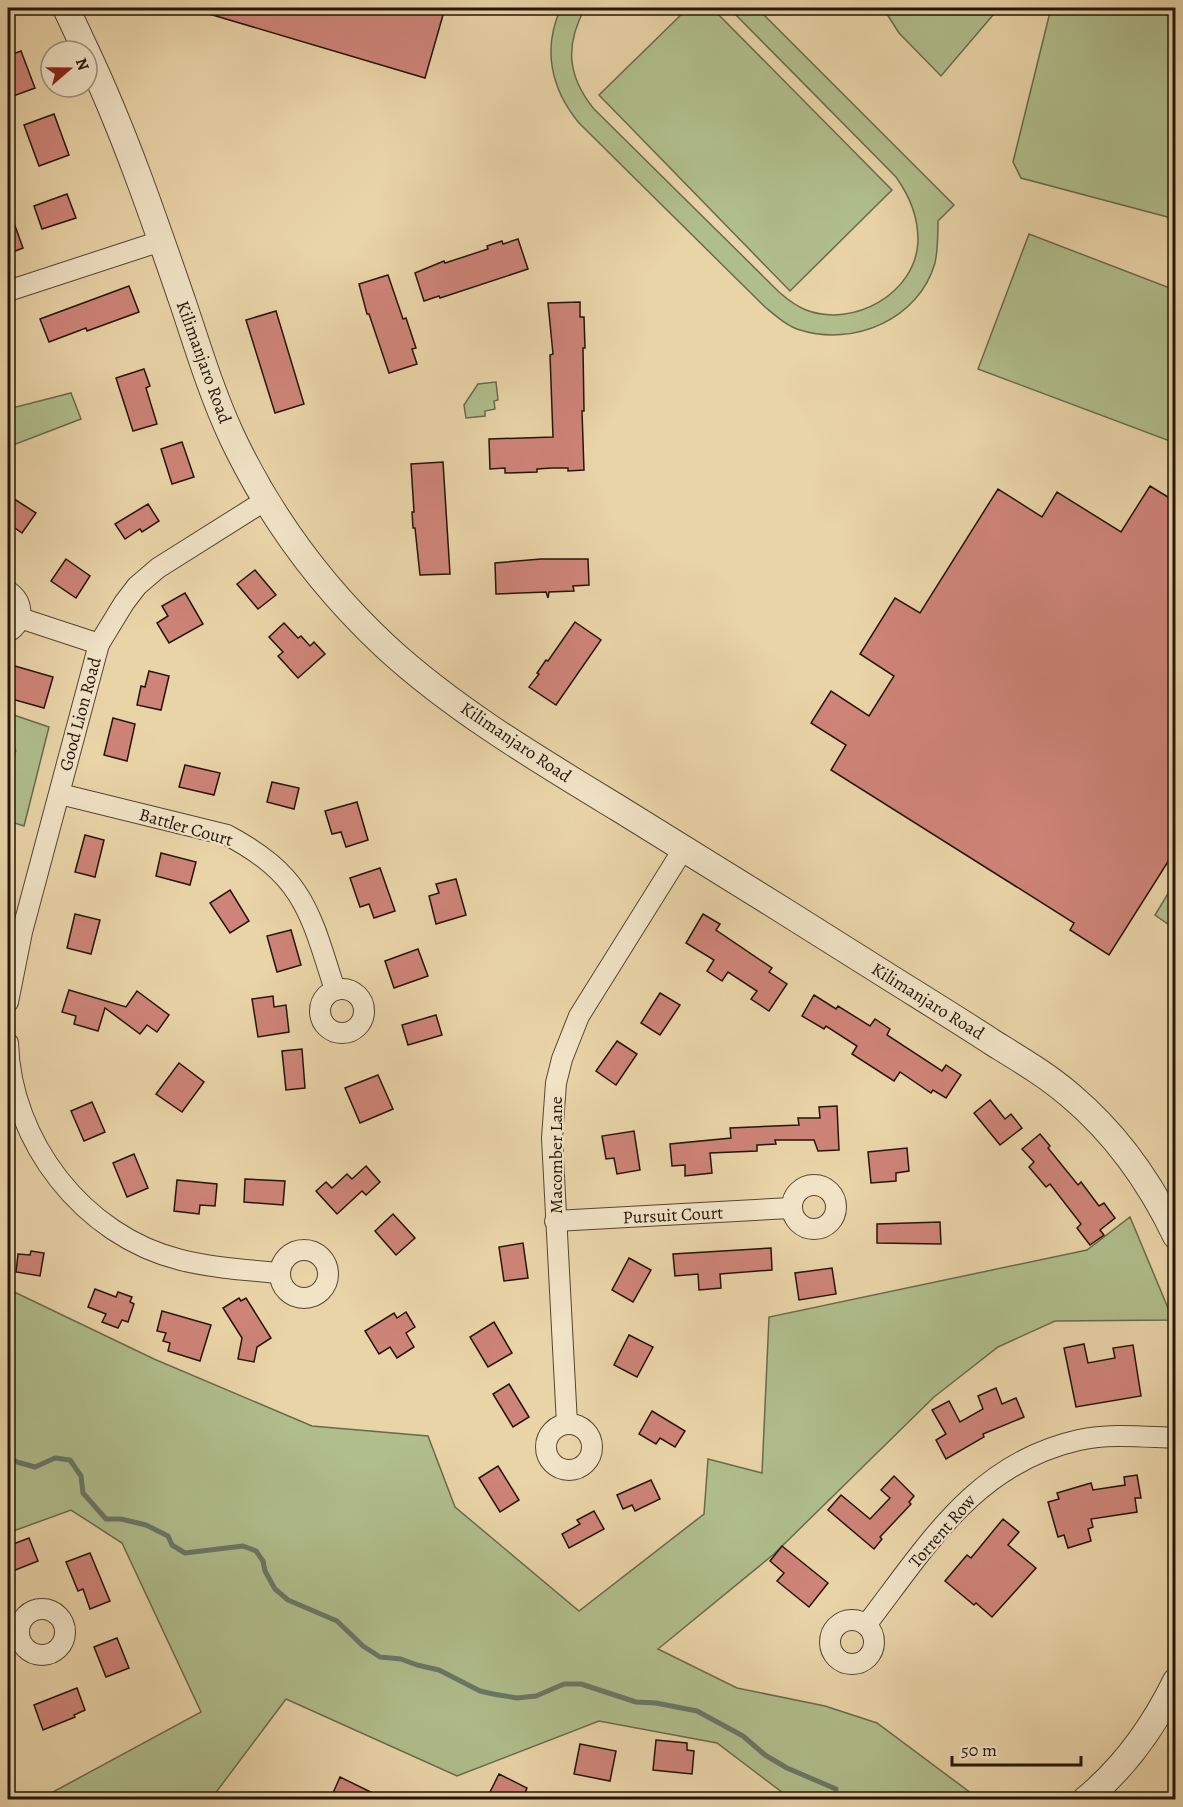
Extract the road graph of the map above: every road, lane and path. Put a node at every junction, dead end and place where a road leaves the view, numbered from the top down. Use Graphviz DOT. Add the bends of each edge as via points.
graph roads {
  1 [pos="66,8"];
  2 [pos="81,39"];
  3 [pos="99,79"];
  4 [pos="161,241"];
  5 [pos="8,291"];
  6 [pos="266,500"];
  7 [pos="8,591"];
  8 [pos="14,625"];
  9 [pos="99,644"];
  10 [pos="60,794"];
  11 [pos="684,848"];
  12 [pos="15,930"];
  13 [pos="335,990"];
  14 [pos="8,1002"];
  15 [pos="8,1043"];
  16 [pos="791,1208"];
  17 [pos="555,1221"];
  18 [pos="1176,1236"];
  19 [pos="280,1273"];
  20 [pos="567,1424"];
  21 [pos="1176,1438"];
  22 [pos="866,1624"];
  23 [pos="1176,1681"];
  24 [pos="1084,1800"];
  1 -- 2 [label="street, Kilimanjaro Road"];
  3 -- 4 [label="street, Kilimanjaro Road"];
  4 -- 5 [label="street"];
  4 -- 6 [label="street, Kilimanjaro Road" via="207,376 232,436"];
  6 -- 9 [label="street, Good Lion Road" via="158,568 137,586"];
  6 -- 11 [label="street, Kilimanjaro Road" via="319,575 347,607 430,684 571,779"];
  7 -- 8 [label="street" via="19,603"];
  8 -- 9 [label="street"];
  9 -- 10 [label="street, Good Lion Road"];
  10 -- 12 [label="street, Good Lion Road"];
  10 -- 13 [label="street, Battler Court" via="227,835 263,857 301,897 313,921"];
  11 -- 17 [label="street, Macomber Lane" via="579,1016 562,1059 552,1138"];
  11 -- 18 [label="street, Kilimanjaro Road" via="1034,1068 1069,1094 1095,1118 1142,1176"];
  12 -- 14 [label="street, Good Lion Road"];
  15 -- 19 [label="street" via="11,1084 35,1146 66,1189 87,1209 128,1239 180,1260"];
  16 -- 17 [label="street, Pursuit Court"];
  17 -- 20 [label="street, Macomber Lane"];
  21 -- 22 [label="street, Torrent Row" via="1126,1436 1081,1440 1014,1464 969,1497 950,1517"];
  23 -- 24 [label="street" via="1132,1752"];
}
